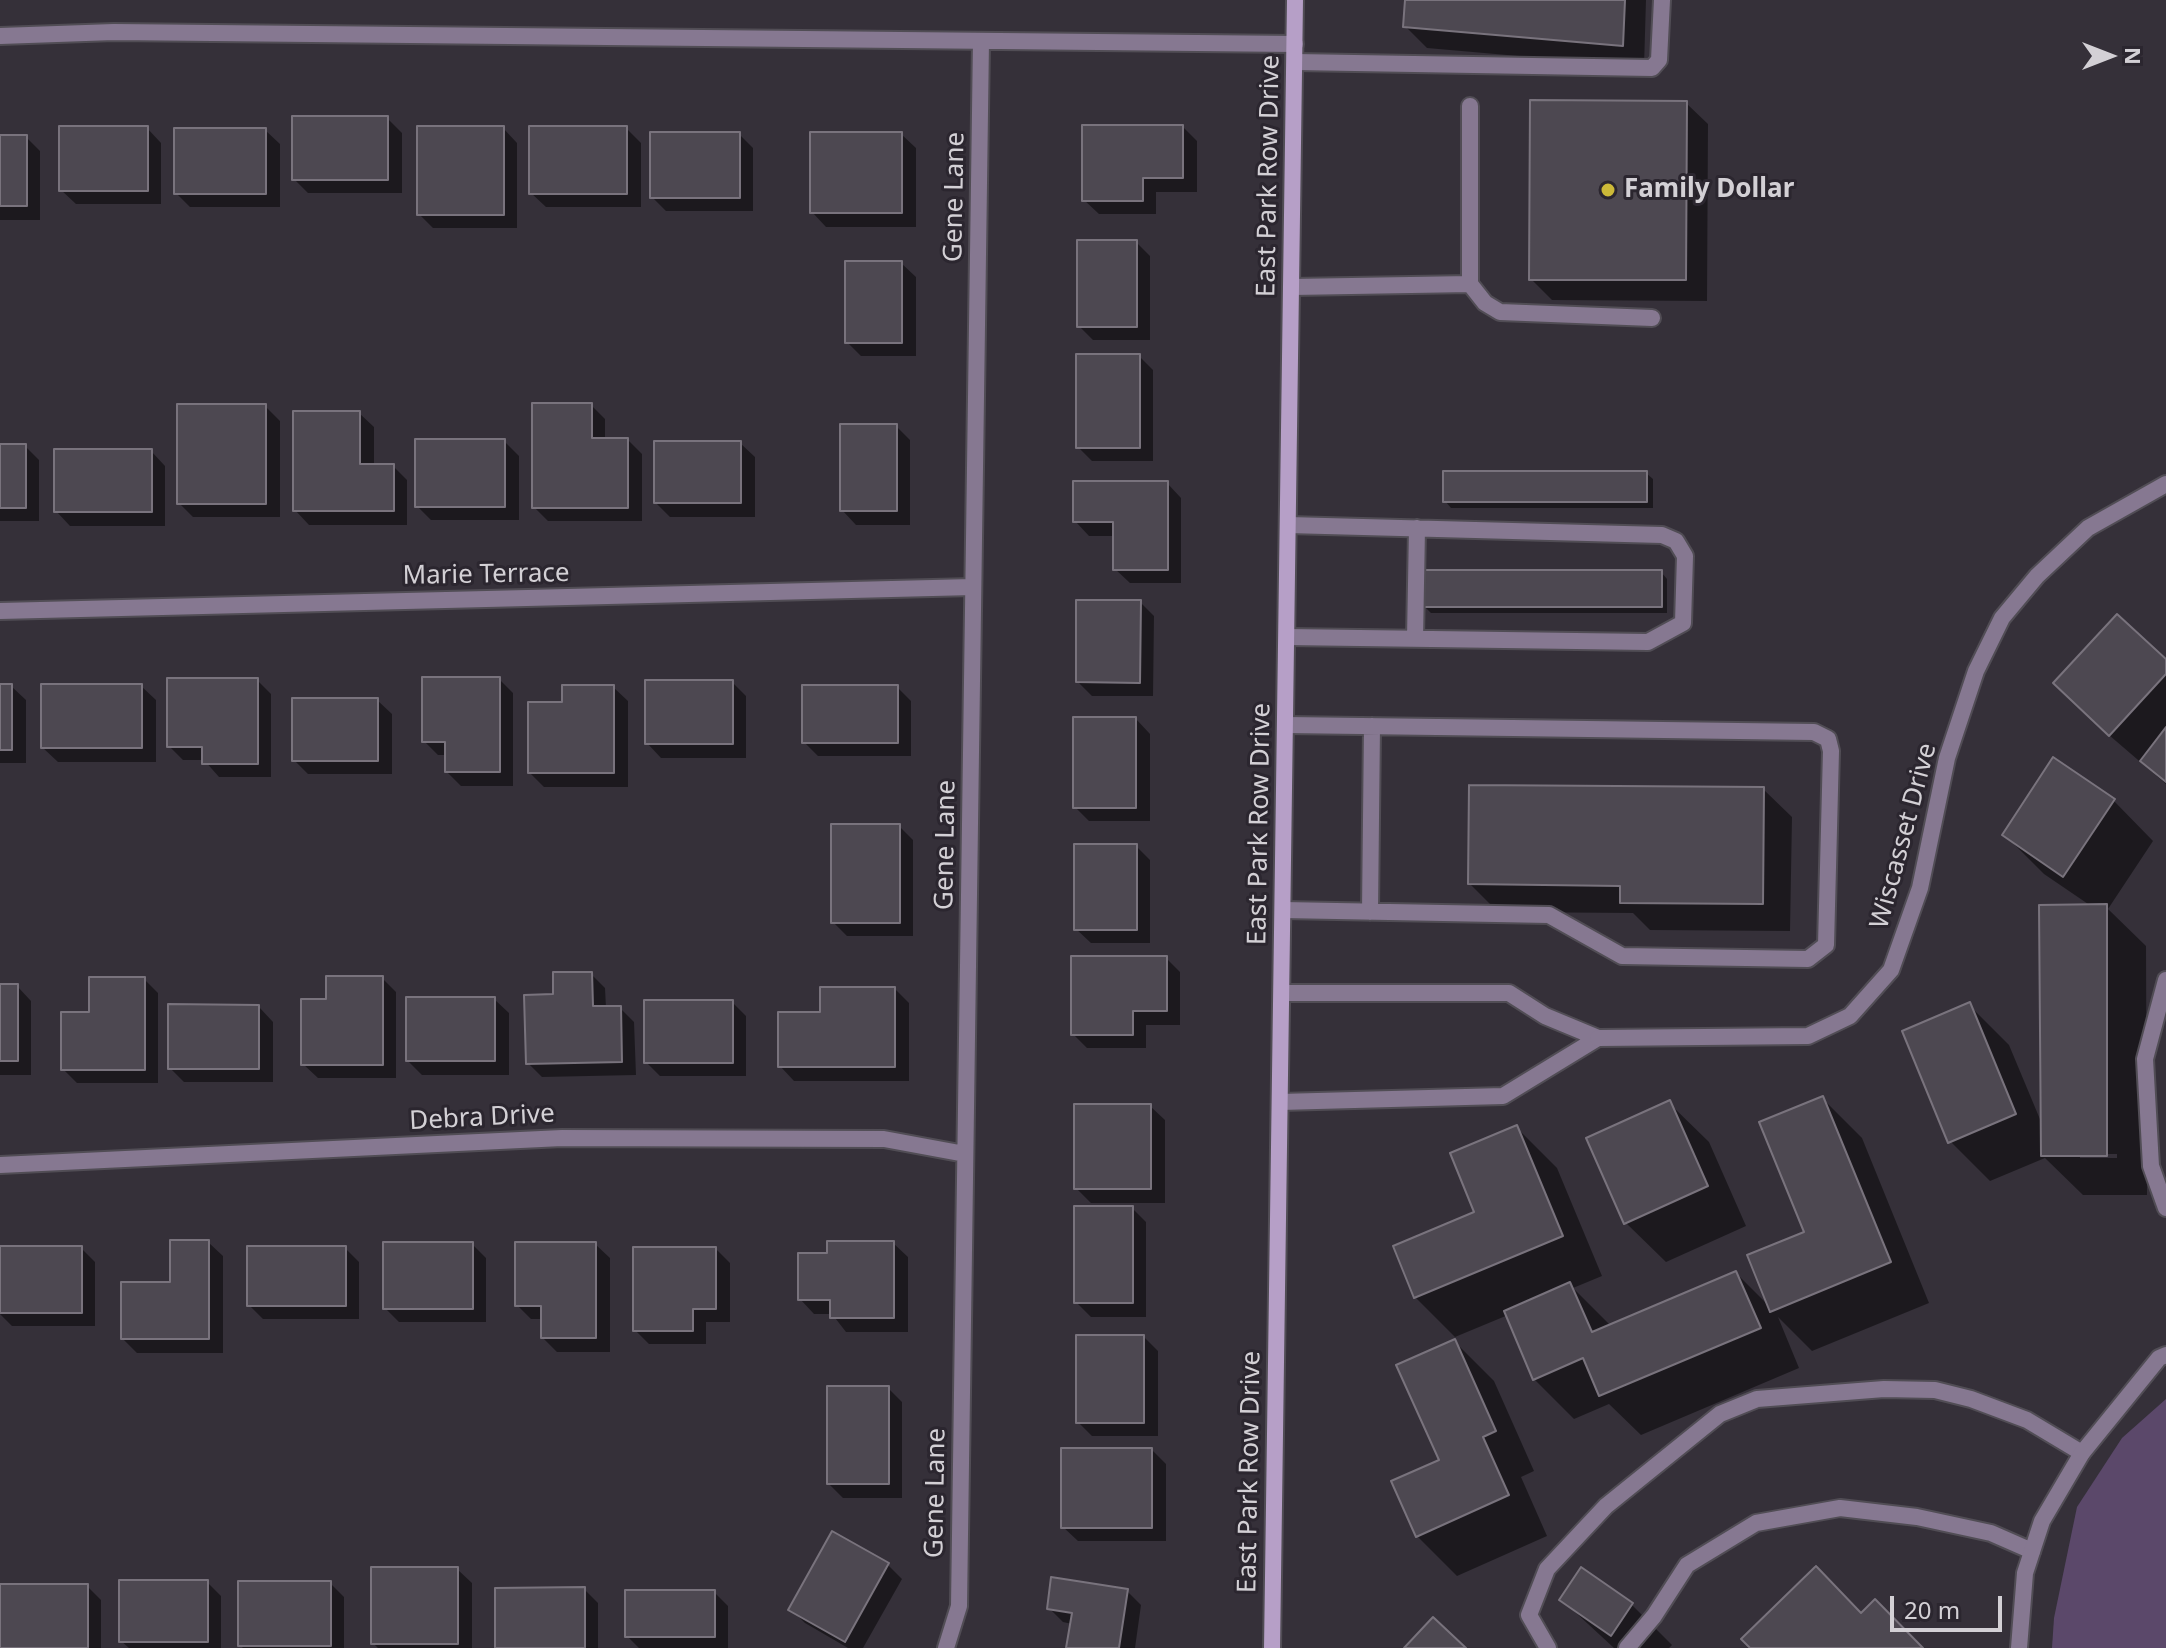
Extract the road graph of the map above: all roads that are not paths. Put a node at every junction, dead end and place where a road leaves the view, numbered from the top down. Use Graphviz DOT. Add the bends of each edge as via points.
graph roads {
  1 [pos="1295,0"];
  2 [pos="1662,0"];
  3 [pos="0,36"];
  4 [pos="981,41"];
  5 [pos="1295,44"];
  6 [pos="1295,62"];
  7 [pos="1470,106"];
  8 [pos="1470,284"];
  9 [pos="1292,287"];
  10 [pos="1652,318"];
  11 [pos="2166,484"];
  12 [pos="1288,525"];
  13 [pos="1417,528"];
  14 [pos="973,587"];
  15 [pos="0,611"];
  16 [pos="1287,637"];
  17 [pos="1415,639"];
  18 [pos="1286,725"];
  19 [pos="1372,726"];
  20 [pos="1283,910"];
  21 [pos="1370,912"];
  22 [pos="2166,980"];
  23 [pos="1282,993"];
  24 [pos="1598,1038"];
  25 [pos="1280,1102"];
  26 [pos="965,1154"];
  27 [pos="0,1165"];
  28 [pos="2166,1208"];
  29 [pos="2166,1355"];
  30 [pos="2082,1453"];
  31 [pos="2032,1551"];
  32 [pos="946,1648"];
  33 [pos="1272,1648"];
  34 [pos="1548,1648"];
  35 [pos="1627,1648"];
  36 [pos="2019,1648"];
  1 -- 5 [label="main road, East Park Row Drive"];
  2 -- 6 [label="street" via="1659,60 1652,68"];
  3 -- 4 [label="street" via="114,32"];
  4 -- 5 [label="street"];
  4 -- 14 [label="street, Gene Lane"];
  5 -- 6 [label="main road, East Park Row Drive"];
  6 -- 9 [label="main road, East Park Row Drive"];
  7 -- 8 [label="street"];
  8 -- 9 [label="street"];
  8 -- 10 [label="street" via="1500,312"];
  9 -- 12 [label="main road, East Park Row Drive"];
  11 -- 24 [label="street, Wiscasset Drive" via="2088,528 2002,618 1976,671 1947,758 1920,888 1891,970 1850,1016 1808,1036"];
  12 -- 13 [label="street"];
  12 -- 16 [label="main road, East Park Row Drive"];
  13 -- 17 [label="street"];
  13 -- 17 [label="street" via="1662,535 1676,541 1685,556 1683,623 1648,642"];
  14 -- 15 [label="street, Marie Terrace"];
  14 -- 26 [label="street, Gene Lane"];
  16 -- 17 [label="street"];
  16 -- 18 [label="main road, East Park Row Drive"];
  18 -- 19 [label="street"];
  18 -- 20 [label="main road, East Park Row Drive"];
  19 -- 21 [label="street"];
  19 -- 21 [label="street" via="1814,732 1828,739 1831,751 1826,945 1808,959 1622,956 1549,915"];
  20 -- 21 [label="street"];
  20 -- 23 [label="main road, East Park Row Drive"];
  22 -- 28 [label="street" via="2145,1059 2151,1166"];
  23 -- 24 [label="street, Wiscasset Drive" via="1509,993 1545,1016"];
  23 -- 25 [label="main road, East Park Row Drive"];
  24 -- 25 [label="street" via="1503,1096"];
  25 -- 33 [label="main road, East Park Row Drive"];
  26 -- 27 [label="street, Debra Drive" via="884,1139 562,1138"];
  26 -- 32 [label="street, Gene Lane" via="959,1606"];
  29 -- 30 [label="street"];
  30 -- 31 [label="street" via="2042,1521"];
  30 -- 34 [label="street" via="2027,1420 1935,1390 1757,1399 1720,1414 1606,1506 1547,1569 1529,1615"];
  31 -- 35 [label="street" via="1991,1533 1840,1508 1756,1523 1687,1565"];
  31 -- 36 [label="street" via="2025,1573"];
}
